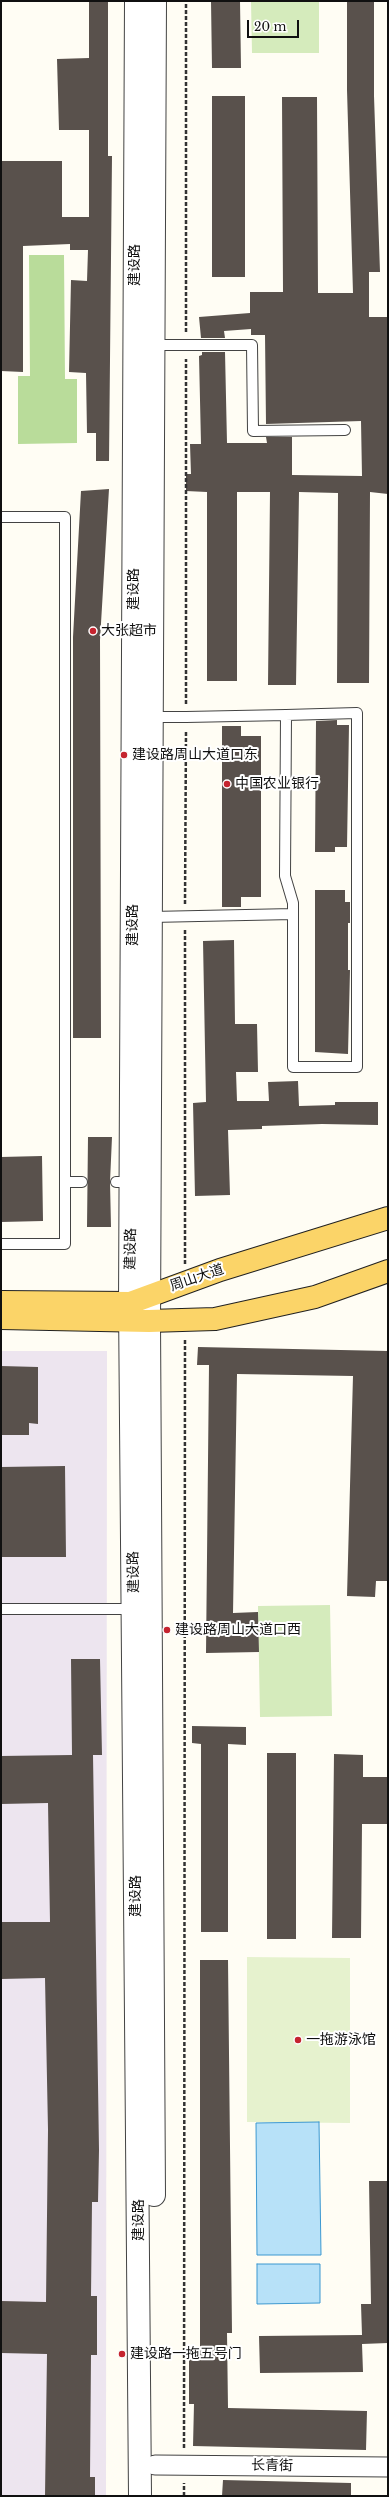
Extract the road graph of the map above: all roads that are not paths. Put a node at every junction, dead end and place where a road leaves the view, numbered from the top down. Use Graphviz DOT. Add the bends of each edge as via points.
graph roads {
  1 [pos="136,1"];
  2 [pos="155,1"];
  3 [pos="153,345"];
  4 [pos="345,430"];
  5 [pos="1,517"];
  6 [pos="286,715"];
  7 [pos="152,718"];
  8 [pos="293,914"];
  9 [pos="151,917"];
  10 [pos="65,1182"];
  11 [pos="82,1182"];
  12 [pos="133,1182"];
  13 [pos="388,1218"];
  14 [pos="1,1244"];
  15 [pos="388,1271"];
  16 [pos="1,1302"];
  17 [pos="140,1309"];
  18 [pos="1,1318"];
  19 [pos="1,1609"];
  20 [pos="142,1609"];
  21 [pos="155,2465"];
  22 [pos="388,2467"];
  23 [pos="140,2496"];
  24 [pos="156,2496"];
  1 -- 12 [label="street, 建设路"];
  2 -- 3 [label="street, 建设路"];
  3 -- 4 [label="lane" via="252,345 253,431"];
  3 -- 7 [label="street, 建设路"];
  5 -- 10 [label="lane" via="65,517"];
  6 -- 7 [label="lane"];
  6 -- 8 [label="lane" via="285,876 293,903"];
  6 -- 8 [label="lane" via="357,713 356,1067 293,1067"];
  7 -- 9 [label="street, 建设路"];
  8 -- 9 [label="lane"];
  9 -- 12 [label="street, 建设路"];
  10 -- 11 [label="lane"];
  10 -- 14 [label="lane" via="65,1244"];
  12 -- 17 [label="street, 建设路"];
  13 -- 17 [label="main road, 周山大道" via="185,1282"];
  15 -- 17 [label="main road, 周山大道" via="315,1298 215,1319 185,1320"];
  16 -- 17 [label="main road, 周山大道"];
  17 -- 18 [label="main road, 周山大道"];
  17 -- 20 [label="street, 建设路"];
  19 -- 20 [label="lane"];
  20 -- 21 [label="street, 建设路"];
  20 -- 23 [label="street, 建设路"];
  21 -- 22 [label="street, 长青街"];
  21 -- 24 [label="street, 建设路"];
}
